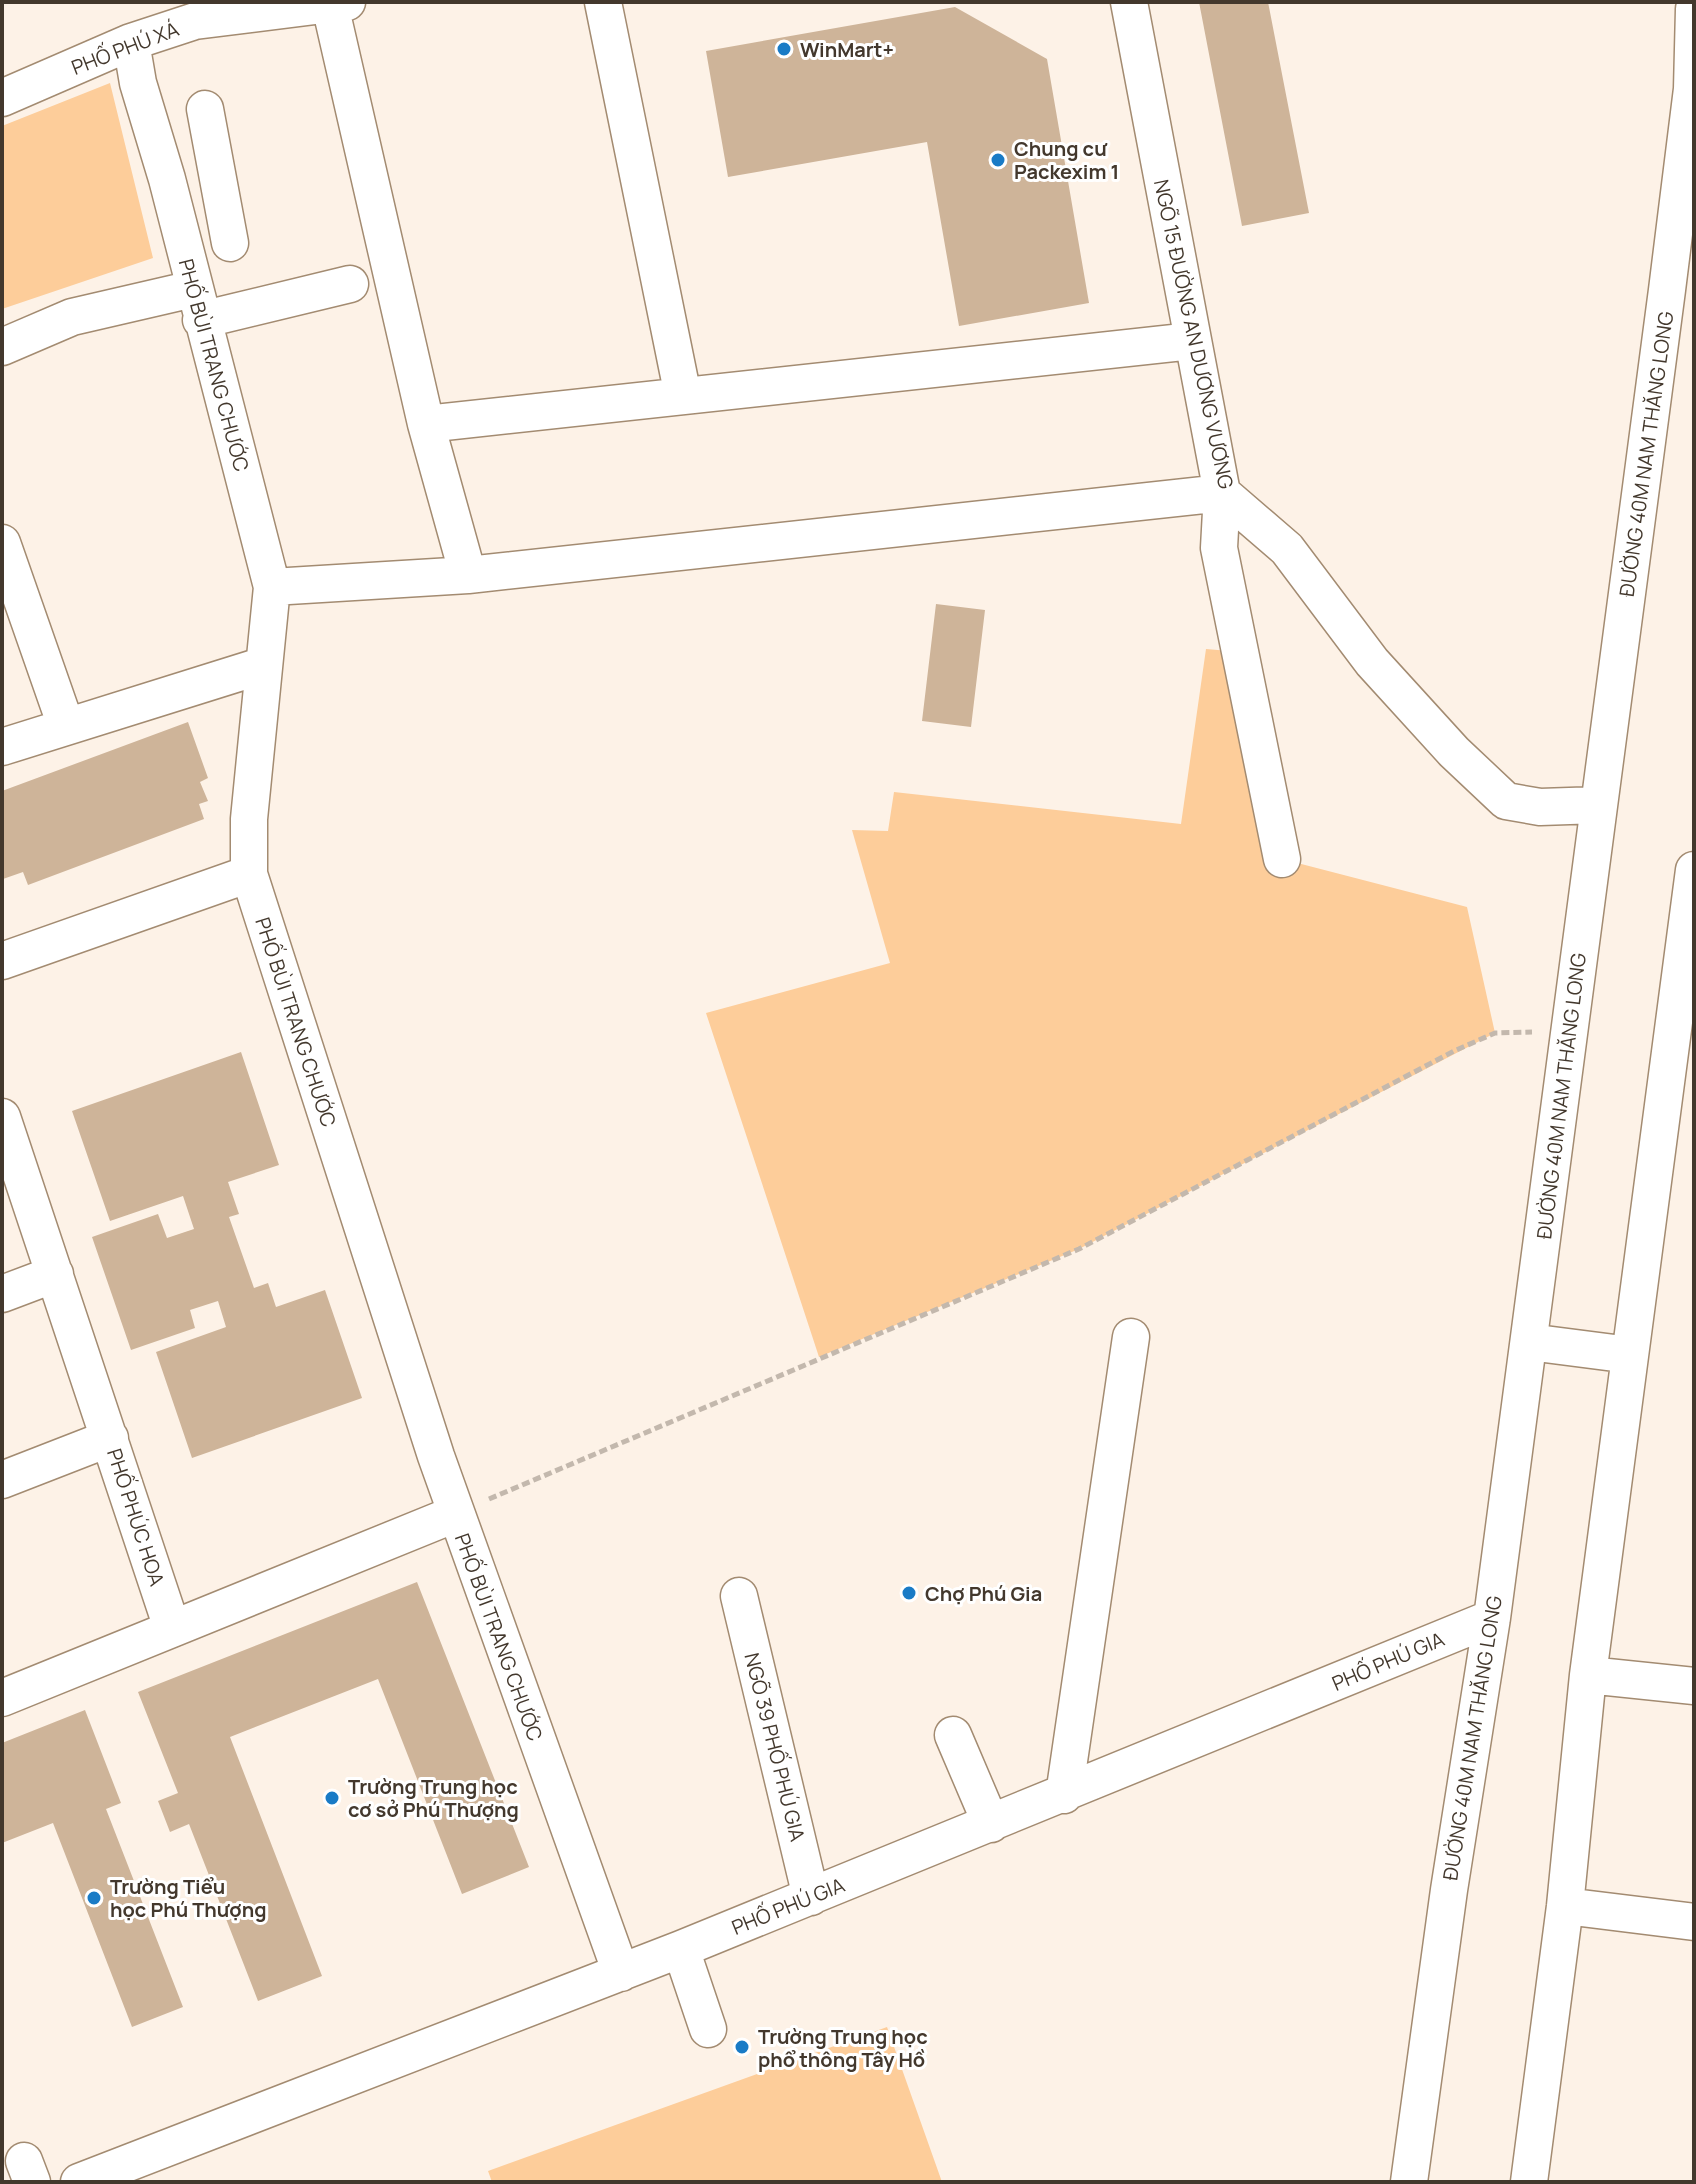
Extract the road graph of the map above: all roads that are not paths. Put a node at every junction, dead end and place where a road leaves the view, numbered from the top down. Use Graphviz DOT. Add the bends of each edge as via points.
graph roads {
  1 [pos="603,2"];
  2 [pos="1129,2"];
  3 [pos="338,3"];
  4 [pos="275,6"];
  5 [pos="1694,9"];
  6 [pos="163,15"];
  7 [pos="131,42"];
  8 [pos="2,98"];
  9 [pos="205,109"];
  10 [pos="219,183"];
  11 [pos="170,192"];
  12 [pos="230,243"];
  13 [pos="350,284"];
  14 [pos="197,304"];
  15 [pos="1192,341"];
  16 [pos="2,347"];
  17 [pos="683,396"];
  18 [pos="426,424"];
  19 [pos="1222,493"];
  20 [pos="2,543"];
  21 [pos="468,575"];
  22 [pos="272,587"];
  23 [pos="264,665"];
  24 [pos="66,726"];
  25 [pos="2,747"];
  26 [pos="1599,805"];
  27 [pos="1282,859"];
  28 [pos="1694,870"];
  29 [pos="249,874"];
  30 [pos="2,961"];
  31 [pos="1680,1091"];
  32 [pos="2,1117"];
  33 [pos="11,1168"];
  34 [pos="55,1274"];
  35 [pos="2,1294"];
  36 [pos="1131,1337"];
  37 [pos="1529,1342"];
  38 [pos="1630,1355"];
  39 [pos="110,1438"];
  40 [pos="2,1480"];
  41 [pos="455,1514"];
  42 [pos="739,1596"];
  43 [pos="1492,1618"];
  44 [pos="172,1628"];
  45 [pos="1588,1675"];
  46 [pos="1694,1686"];
  47 [pos="2,1698"];
  48 [pos="953,1735"];
  49 [pos="1064,1795"];
  50 [pos="991,1824"];
  51 [pos="811,1897"];
  52 [pos="1565,1906"];
  53 [pos="1694,1922"];
  54 [pos="681,1949"];
  55 [pos="621,1973"];
  56 [pos="708,2029"];
  57 [pos="79,2182"];
  58 [pos="1409,2182"];
  59 [pos="1529,2182"];
  1 -- 17 [label="street"];
  2 -- 15 [label="street, NGÕ 15 ĐƯỜNG AN DƯƠNG VƯƠNG"];
  3 -- 4 [label="street, PHỐ PHÚ XÁ"];
  3 -- 18 [label="street"];
  4 -- 6 [label="street, PHỐ PHÚ XÁ" via="195,21"];
  5 -- 26 [label="street, ĐƯỜNG 40M NAM THĂNG LONG" via="1692,89"];
  6 -- 7 [label="street, PHỐ PHÚ XÁ"];
  7 -- 8 [label="street, PHỐ PHÚ XÁ"];
  7 -- 11 [label="street, PHỐ BÙI TRANG CHƯỚC"];
  9 -- 10 [label="street"];
  10 -- 11 [label="street"];
  10 -- 12 [label="street"];
  11 -- 14 [label="street, PHỐ BÙI TRANG CHƯỚC"];
  13 -- 14 [label="street"];
  14 -- 16 [label="street" via="72,317"];
  14 -- 22 [label="street, PHỐ BÙI TRANG CHƯỚC"];
  15 -- 17 [label="street"];
  15 -- 19 [label="street, NGÕ 15 ĐƯỜNG AN DƯƠNG VƯƠNG"];
  17 -- 18 [label="street"];
  18 -- 21 [label="street"];
  19 -- 21 [label="street"];
  19 -- 26 [label="street, NGÕ 15 ĐƯỜNG AN DƯƠNG VƯƠNG" via="1287,549 1372,662 1506,801 1540,807"];
  19 -- 27 [label="street" via="1219,548"];
  20 -- 24 [label="street"];
  21 -- 22 [label="street"];
  22 -- 23 [label="street, PHỐ BÙI TRANG CHƯỚC"];
  23 -- 24 [label="street"];
  23 -- 29 [label="street, PHỐ BÙI TRANG CHƯỚC"];
  24 -- 25 [label="street"];
  26 -- 37 [label="street, ĐƯỜNG 40M NAM THĂNG LONG"];
  28 -- 31 [label="street"];
  29 -- 30 [label="street"];
  29 -- 41 [label="street, PHỐ BÙI TRANG CHƯỚC"];
  31 -- 38 [label="street"];
  32 -- 33 [label="street, PHỐ PHÚC HOA"];
  33 -- 34 [label="street, PHỐ PHÚC HOA"];
  34 -- 35 [label="street"];
  34 -- 39 [label="street, PHỐ PHÚC HOA"];
  36 -- 49 [label="street"];
  37 -- 38 [label="street"];
  37 -- 43 [label="street, ĐƯỜNG 40M NAM THĂNG LONG"];
  38 -- 45 [label="street"];
  39 -- 40 [label="street"];
  39 -- 44 [label="street, PHỐ PHÚC HOA"];
  41 -- 44 [label="street"];
  41 -- 55 [label="street, PHỐ BÙI TRANG CHƯỚC"];
  42 -- 51 [label="street, NGÕ 39 PHỐ PHÚ GIA"];
  43 -- 49 [label="street, PHỐ PHÚ GIA"];
  43 -- 58 [label="street, ĐƯỜNG 40M NAM THĂNG LONG"];
  44 -- 47 [label="street"];
  45 -- 46 [label="street"];
  45 -- 52 [label="street"];
  48 -- 50 [label="street"];
  49 -- 50 [label="street, PHỐ PHÚ GIA"];
  50 -- 51 [label="street, PHỐ PHÚ GIA"];
  51 -- 54 [label="street, PHỐ PHÚ GIA"];
  52 -- 53 [label="street"];
  52 -- 59 [label="street"];
  54 -- 55 [label="street, PHỐ PHÚ GIA"];
  54 -- 56 [label="street"];
  55 -- 57 [label="street, PHỐ PHÚ GIA"];
}
